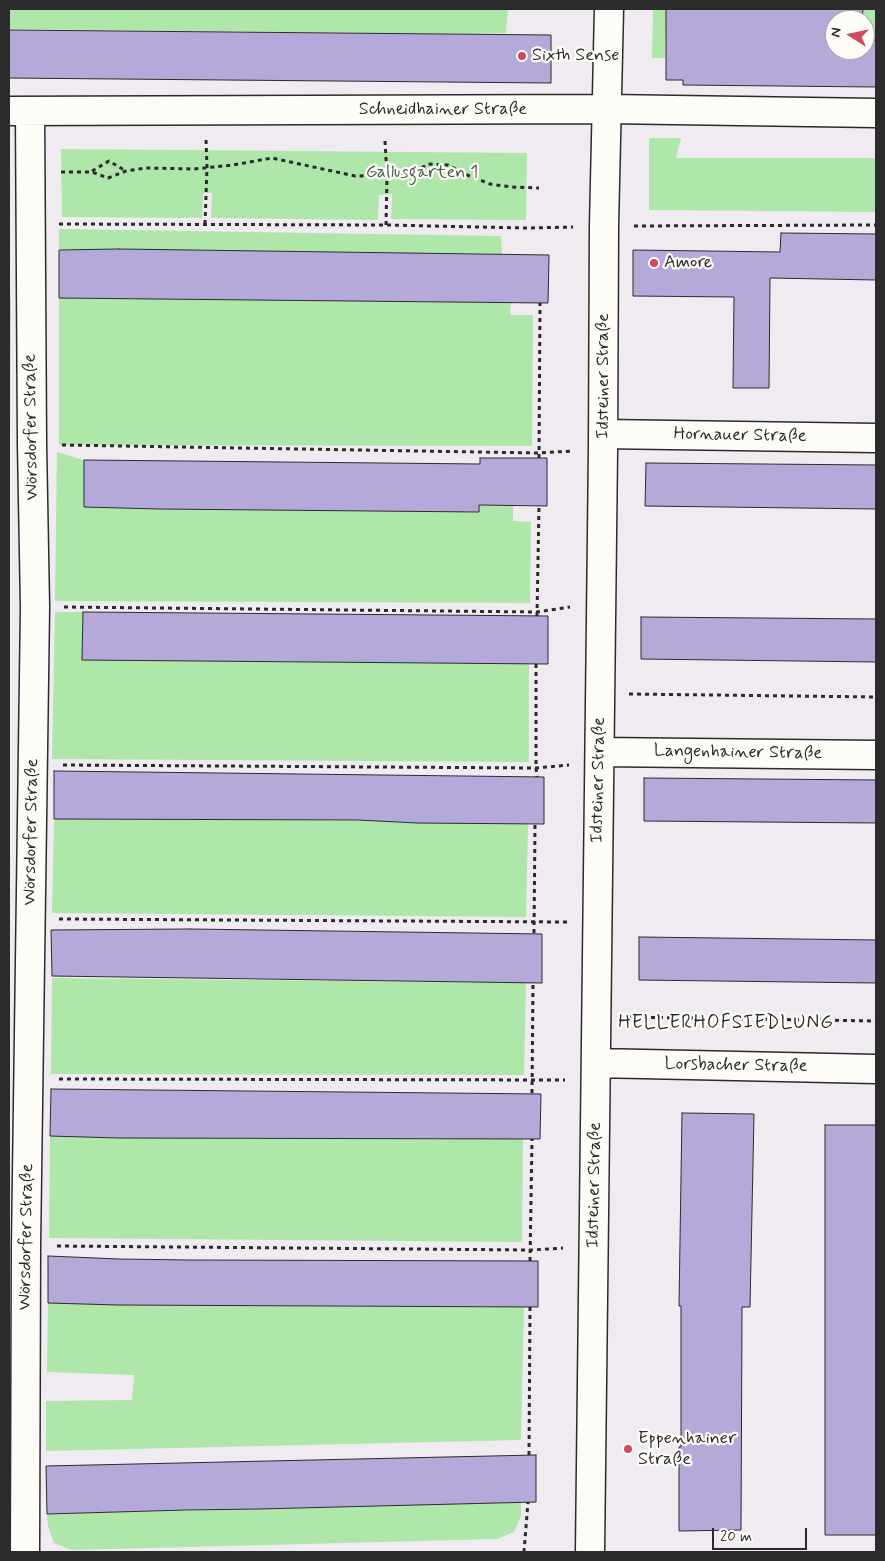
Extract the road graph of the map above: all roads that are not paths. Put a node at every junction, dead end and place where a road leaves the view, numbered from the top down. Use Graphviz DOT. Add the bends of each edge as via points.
graph roads {
  1 [pos="609,9"];
  2 [pos="607,109"];
  3 [pos="19,111"];
  4 [pos="876,113"];
  5 [pos="876,438"];
  6 [pos="603,442"];
  7 [pos="876,755"];
  8 [pos="599,757"];
  9 [pos="876,1069"];
  10 [pos="596,1072"];
  11 [pos="25,1552"];
  12 [pos="590,1552"];
  1 -- 2 [label="street, Idsteiner Straße"];
  2 -- 3 [label="street, Schneidhainer Straße"];
  2 -- 4 [label="street, Schneidhainer Straße"];
  2 -- 6 [label="street, Idsteiner Straße"];
  3 -- 11 [label="street, Wörsdorfer Straße" via="30,174 36,607 26,1246"];
  5 -- 6 [label="street, Hornauer Straße"];
  6 -- 8 [label="street, Idsteiner Straße"];
  7 -- 8 [label="street, Langenhainer Straße"];
  8 -- 10 [label="street, Idsteiner Straße"];
  9 -- 10 [label="street, Lorsbacher Straße"];
  10 -- 12 [label="street, Idsteiner Straße"];
}
